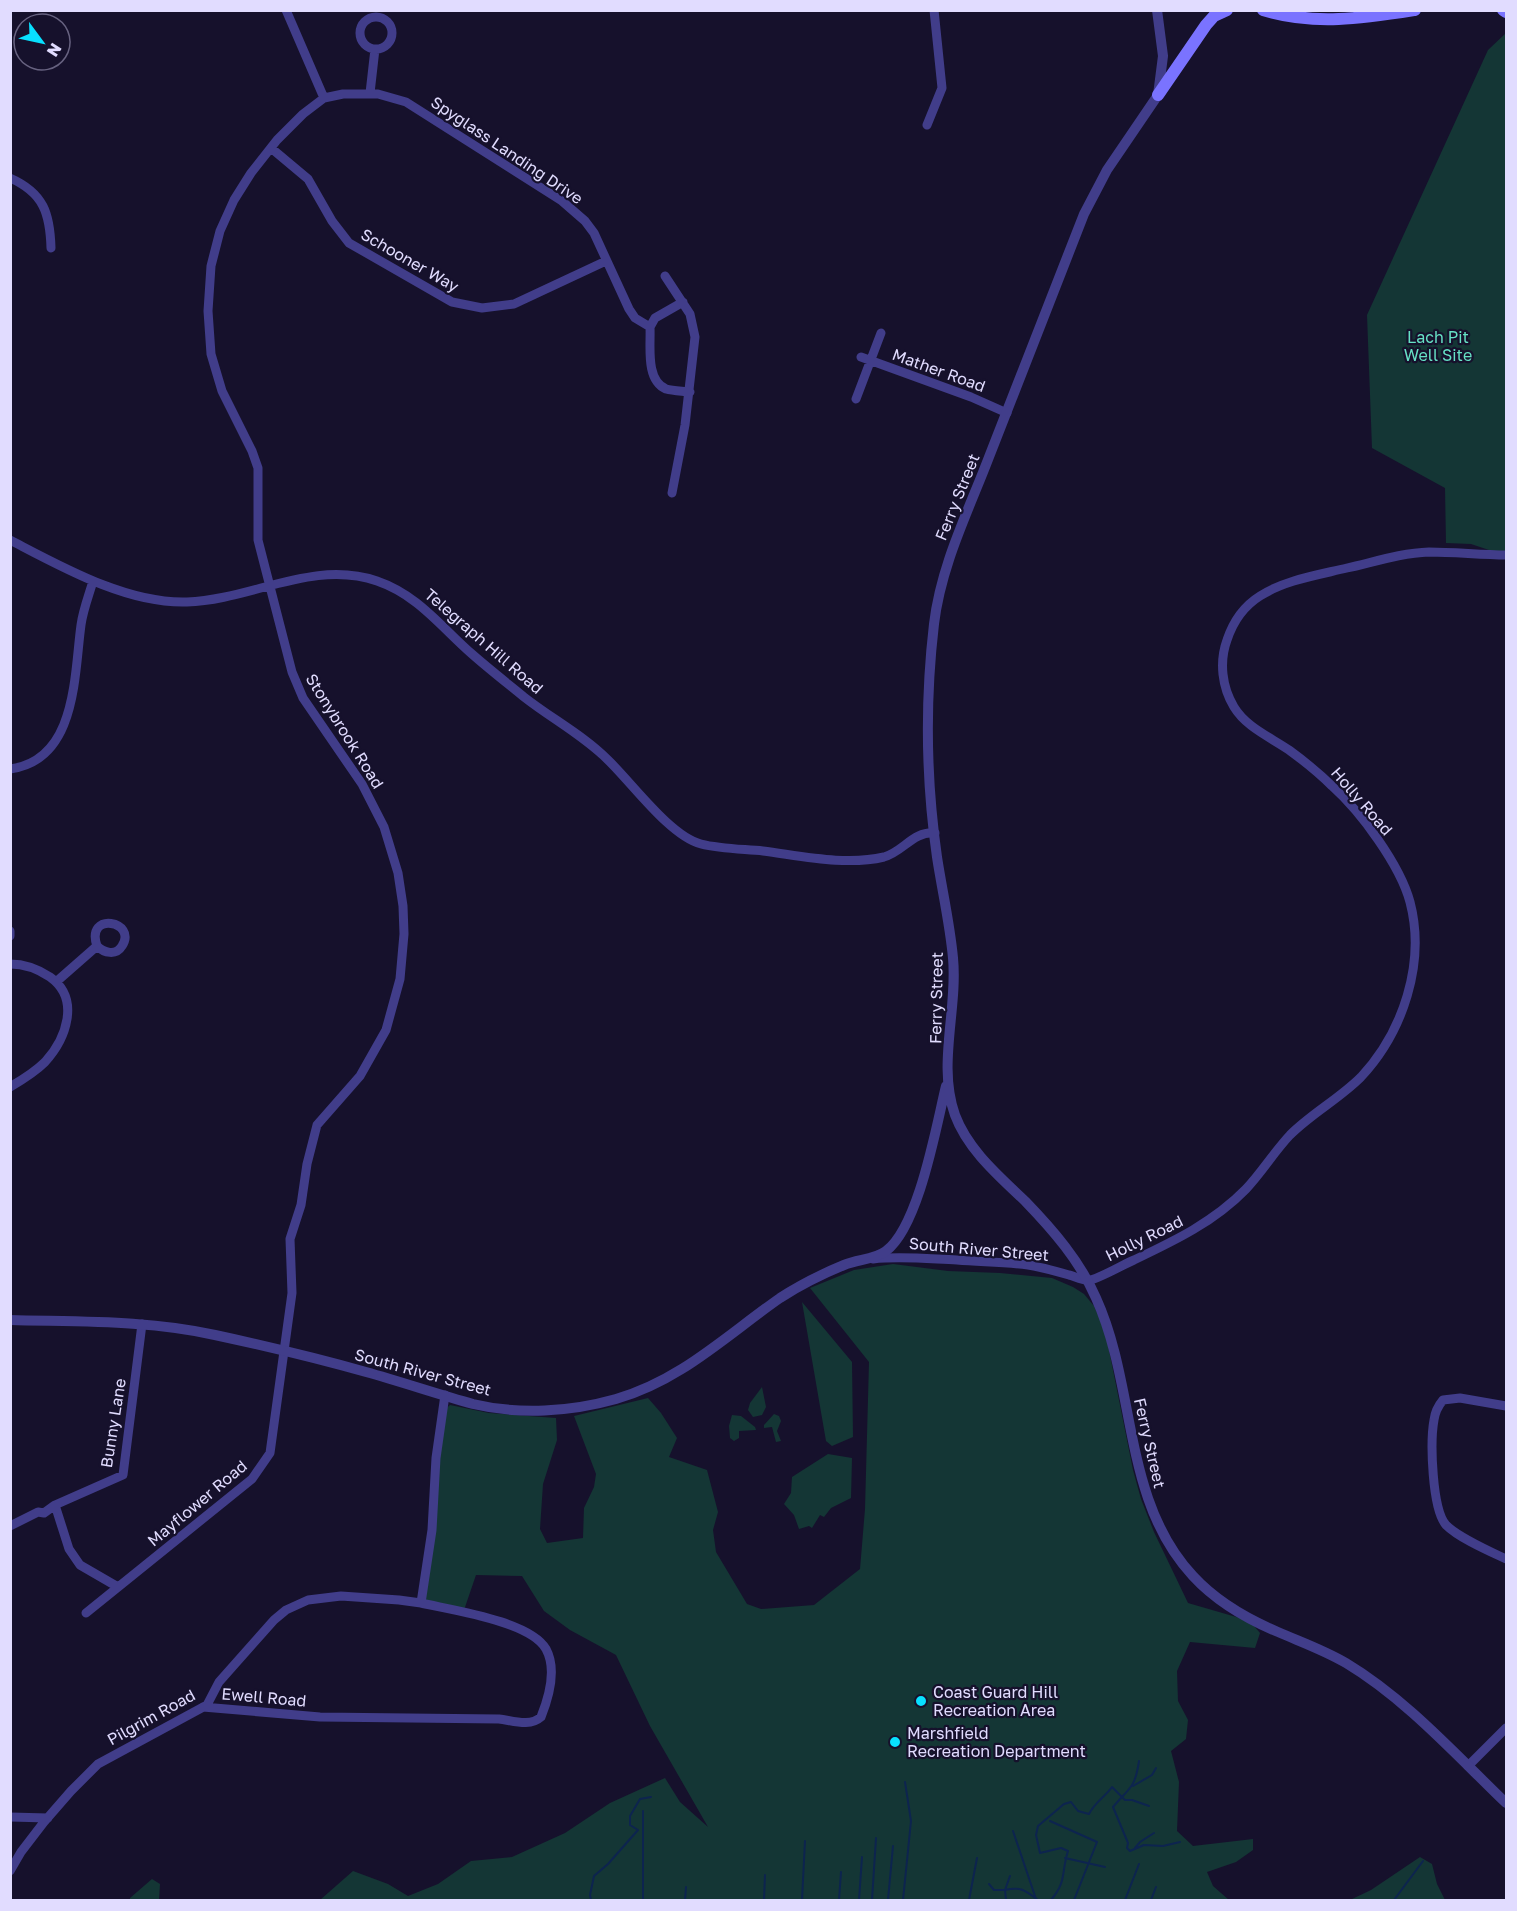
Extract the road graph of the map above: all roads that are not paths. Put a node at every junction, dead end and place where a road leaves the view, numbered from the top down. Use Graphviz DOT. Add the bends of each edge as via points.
graph roads {
  1 [pos="286,10"];
  2 [pos="934,10"];
  3 [pos="1157,10"];
  4 [pos="1227,10"];
  5 [pos="1263,10"];
  6 [pos="1415,10"];
  7 [pos="375,49"];
  8 [pos="369,93"];
  9 [pos="1158,95"];
  10 [pos="324,98"];
  11 [pos="927,126"];
  12 [pos="271,148"];
  13 [pos="10,178"];
  14 [pos="51,248"];
  15 [pos="606,261"];
  16 [pos="665,276"];
  17 [pos="683,302"];
  18 [pos="650,327"];
  19 [pos="881,333"];
  20 [pos="861,357"];
  21 [pos="870,361"];
  22 [pos="690,392"];
  23 [pos="856,399"];
  24 [pos="1007,413"];
  25 [pos="672,493"];
  26 [pos="10,540"];
  27 [pos="1506,555"];
  28 [pos="93,581"];
  29 [pos="270,587"];
  30 [pos="10,769"];
  31 [pos="934,834"];
  32 [pos="10,931"];
  33 [pos="10,936"];
  34 [pos="97,946"];
  35 [pos="10,964"];
  36 [pos="56,982"];
  37 [pos="949,1077"];
  38 [pos="10,1087"];
  39 [pos="865,1260"];
  40 [pos="1088,1281"];
  41 [pos="10,1320"];
  42 [pos="142,1324"];
  43 [pos="283,1351"];
  44 [pos="445,1395"];
  45 [pos="1506,1406"];
  46 [pos="56,1505"];
  47 [pos="10,1526"];
  48 [pos="1506,1559"];
  49 [pos="118,1587"];
  50 [pos="421,1604"];
  51 [pos="86,1613"];
  52 [pos="203,1707"];
  53 [pos="321,1717"];
  54 [pos="1506,1728"];
  55 [pos="1468,1766"];
  56 [pos="1506,1803"];
  57 [pos="10,1817"];
  58 [pos="48,1818"];
  59 [pos="10,1871"];
  1 -- 10 [label="street"];
  2 -- 11 [label="street" via="942,88"];
  3 -- 9 [label="street, Ferry Street" via="1163,57"];
  4 -- 9 [label="main road" via="1214,16 1201,31"];
  5 -- 6 [label="main road" via="1323,21"];
  7 -- 8 [label="street"];
  8 -- 10 [label="street, Spyglass Landing Drive"];
  8 -- 15 [label="street, Spyglass Landing Drive" via="419,109 562,201 594,233"];
  9 -- 24 [label="street, Ferry Street" via="1090,200"];
  10 -- 12 [label="street, Stonybrook Road"];
  12 -- 15 [label="street, Schooner Way" via="308,179 349,243 452,302 482,308 514,304"];
  12 -- 29 [label="street, Stonybrook Road" via="234,200 220,231 211,266 208,311 211,354 222,391 258,468 258,540"];
  13 -- 14 [label="street" via="28,188 47,212"];
  15 -- 18 [label="street, Spyglass Landing Drive" via="629,309"];
  16 -- 17 [label="street"];
  17 -- 18 [label="street" via="655,318"];
  17 -- 22 [label="street" via="695,337"];
  18 -- 22 [label="street" via="652,374 656,381 667,389"];
  19 -- 21 [label="street"];
  20 -- 21 [label="street, Mather Road"];
  21 -- 23 [label="street"];
  21 -- 24 [label="street, Mather Road"];
  22 -- 25 [label="street"];
  24 -- 31 [label="street, Ferry Street" via="955,542 937,606 928,717"];
  26 -- 28 [label="street, Telegraph Hill Road"];
  27 -- 40 [label="street, Holly Road" via="1427,552 1298,580 1257,598 1242,612 1230,632 1223,650 1222,671 1234,707 1244,719 1291,751 1338,791 1367,825 1404,885 1413,916 1412,973 1404,1007 1378,1055 1340,1097 1290,1135 1247,1188 1178,1240"];
  28 -- 29 [label="street, Telegraph Hill Road" via="151,600 174,603 205,601"];
  28 -- 30 [label="street" via="81,622 68,716 57,741 43,755"];
  29 -- 31 [label="street, Telegraph Hill Road" via="312,575 336,574 394,587 429,611 526,699 594,747 677,832 698,844 833,859 870,859 887,856 920,834"];
  29 -- 43 [label="street, Stonybrook Road" via="296,684 362,784 390,840 402,894 404,934 398,992 386,1030 360,1076 317,1125 290,1239 292,1293"];
  31 -- 37 [label="street, Ferry Street" via="954,960"];
  32 -- 33 [label="street"];
  34 -- 36 [label="street"];
  35 -- 36 [label="street" via="33,968"];
  36 -- 38 [label="street" via="69,1005 65,1027 45,1062"];
  37 -- 39 [label="street, South River Street" via="911,1215 887,1250"];
  37 -- 40 [label="street, Ferry Street" via="955,1115 971,1145 1044,1221"];
  39 -- 40 [label="street, South River Street" via="1027,1265"];
  39 -- 44 [label="street, South River Street" via="847,1263 804,1283 680,1371 616,1399 531,1411 475,1404"];
  40 -- 55 [label="street, Ferry Street" via="1110,1334 1151,1509 1170,1548 1197,1580 1246,1617 1325,1652 1363,1674"];
  41 -- 42 [label="street, South River Street"];
  42 -- 43 [label="street, South River Street" via="190,1330"];
  42 -- 46 [label="street, Bunny Lane" via="123,1475"];
  43 -- 44 [label="street, South River Street"];
  43 -- 49 [label="street, Mayflower Road" via="270,1453 262,1467"];
  44 -- 50 [label="street"];
  45 -- 48 [label="street" via="1460,1398 1443,1400 1433,1422 1434,1493 1440,1517 1454,1532"];
  46 -- 47 [label="street, Bunny Lane"];
  46 -- 49 [label="street" via="69,1549 80,1565"];
  49 -- 51 [label="street, Mayflower Road"];
  50 -- 52 [label="street, Pilgrim Road" via="341,1596 296,1604 268,1626 219,1682"];
  50 -- 53 [label="street, Pilgrim Road" via="495,1620 522,1630 542,1644 547,1650 550,1681 541,1717 532,1723 499,1719"];
  52 -- 53 [label="street, Ewell Road"];
  52 -- 58 [label="street, Pilgrim Road" via="98,1764"];
  54 -- 55 [label="street"];
  55 -- 56 [label="street, Ferry Street"];
  57 -- 58 [label="street"];
  58 -- 59 [label="street, Pilgrim Road"];
}
